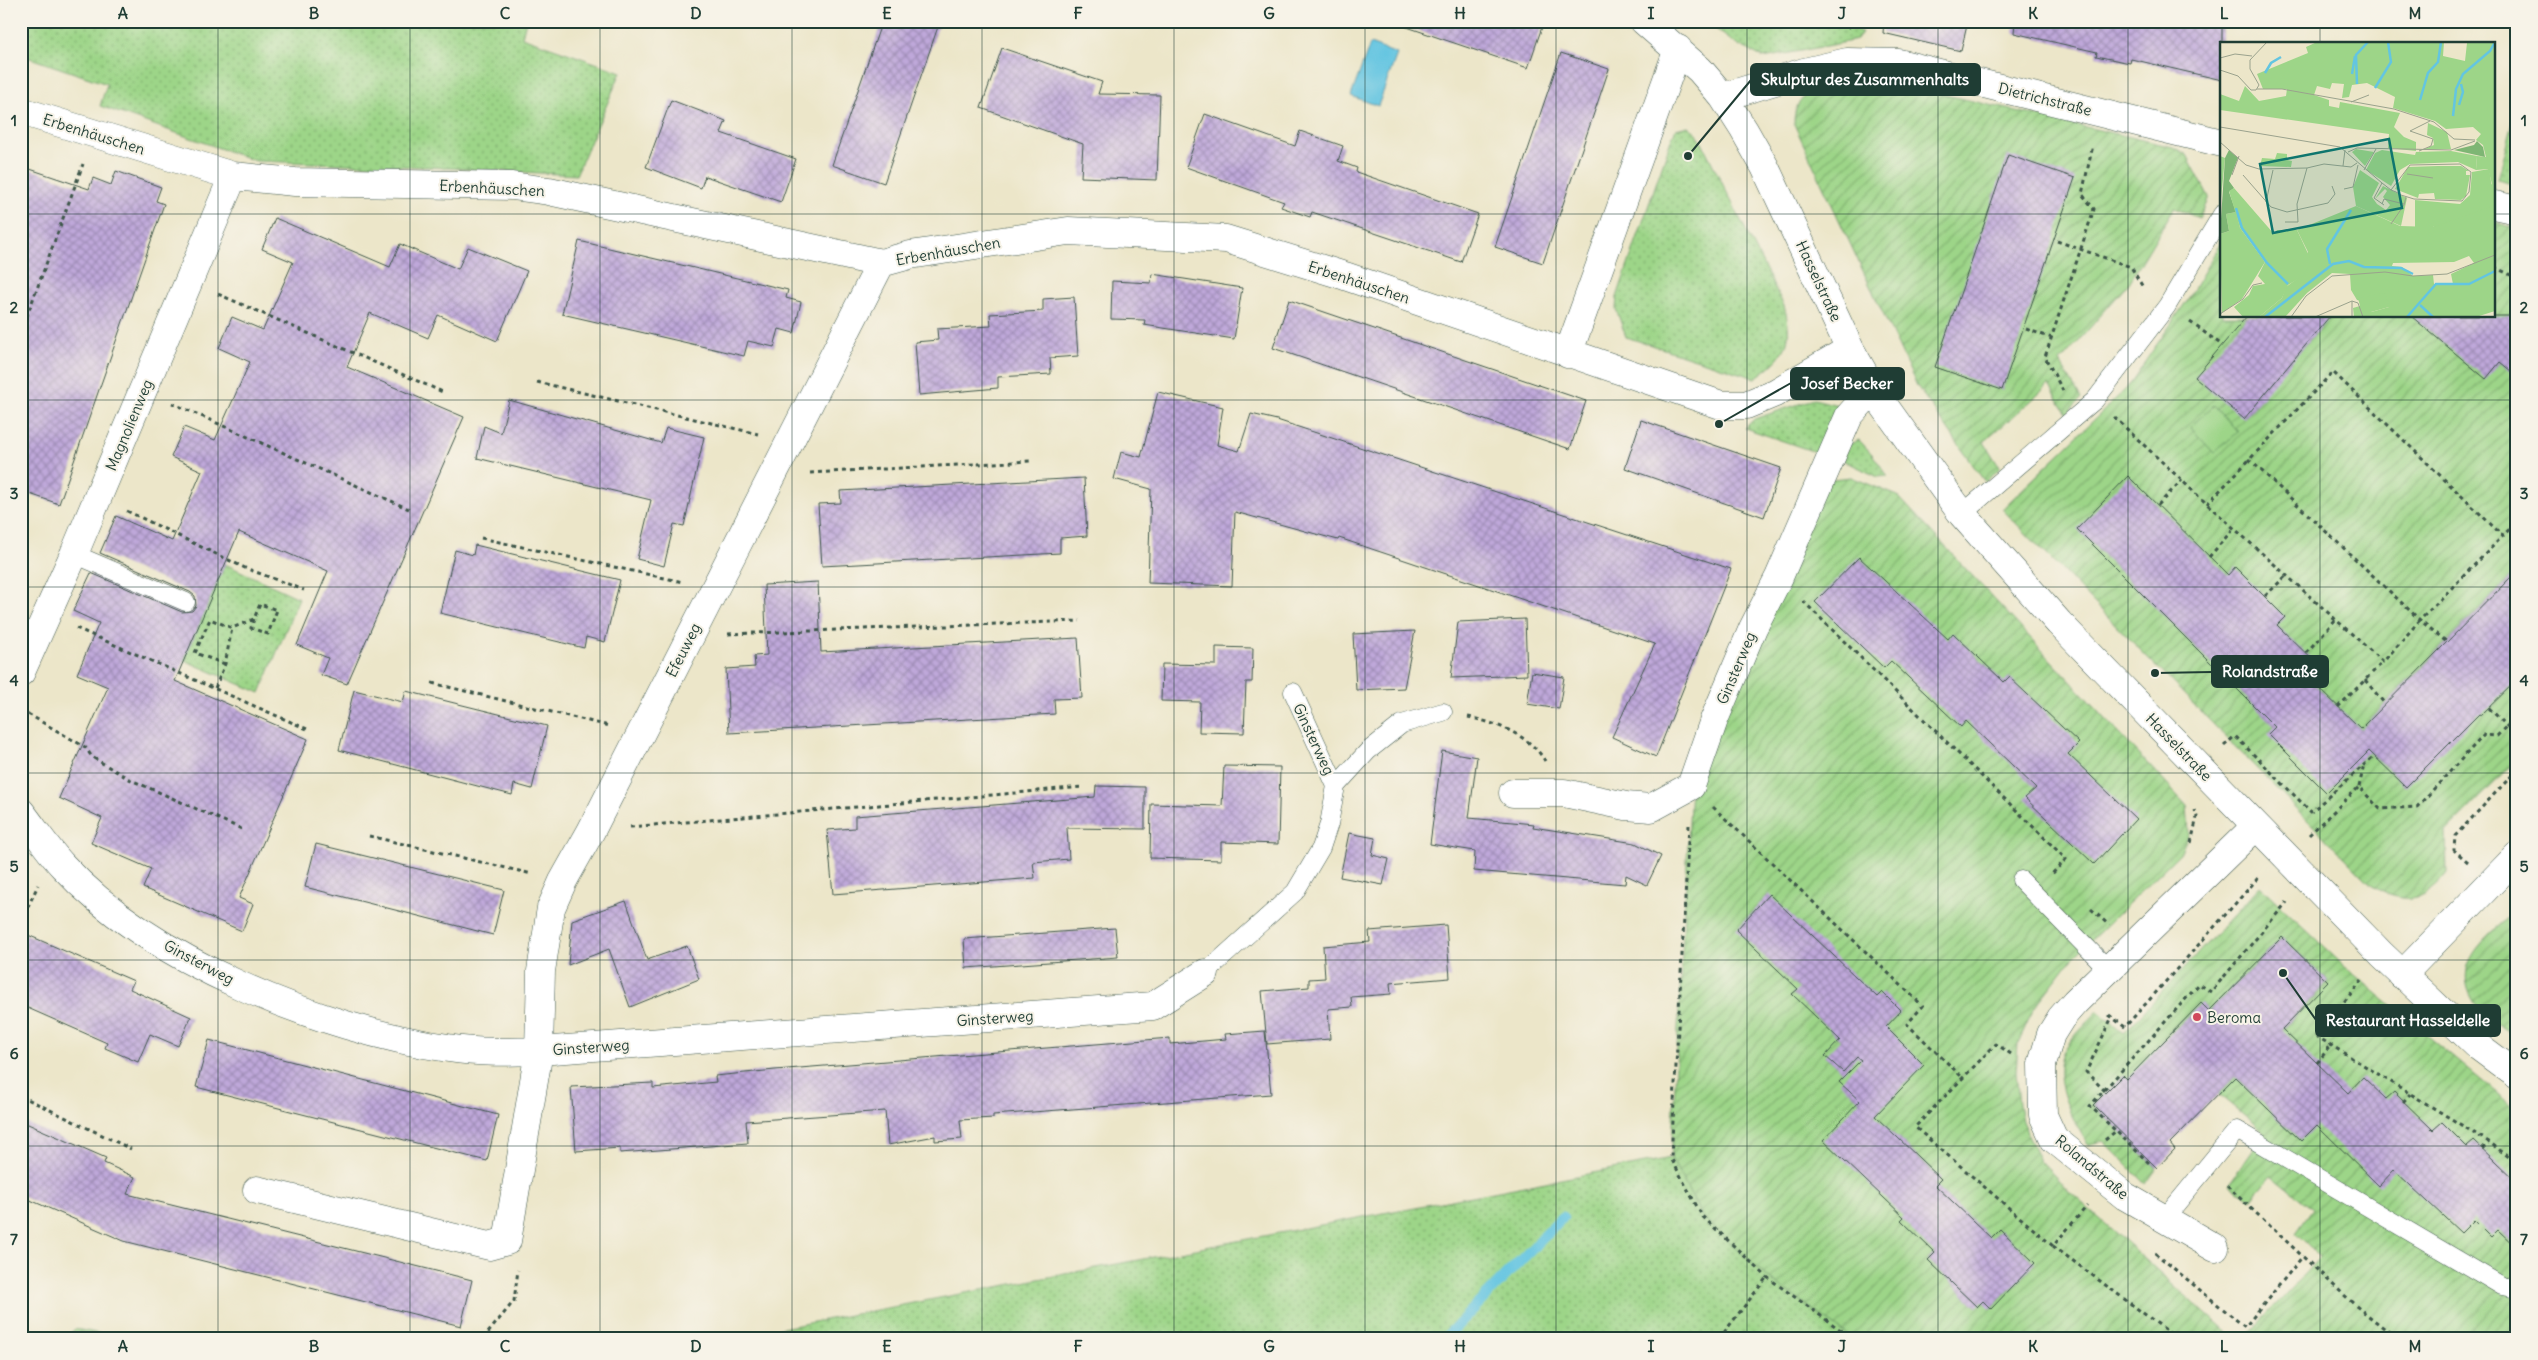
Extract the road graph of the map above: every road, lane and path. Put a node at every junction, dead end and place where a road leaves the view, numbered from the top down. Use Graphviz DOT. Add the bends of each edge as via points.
graph roads {
  1 [pos="1644,21"];
  2 [pos="1678,50"];
  3 [pos="1723,97"];
  4 [pos="21,111"];
  5 [pos="2101,113"];
  6 [pos="94,135"];
  7 [pos="2220,143"];
  8 [pos="233,176"];
  9 [pos="2496,205"];
  10 [pos="2517,210"];
  11 [pos="2220,217"];
  12 [pos="2057,241"];
  13 [pos="2082,249"];
  14 [pos="881,263"];
  15 [pos="2496,268"];
  16 [pos="2517,278"];
  17 [pos="189,282"];
  18 [pos="2517,300"];
  19 [pos="2513,305"];
  20 [pos="2163,310"];
  21 [pos="2026,329"];
  22 [pos="21,332"];
  23 [pos="2052,338"];
  24 [pos="2222,345"];
  25 [pos="1850,349"];
  26 [pos="1568,354"];
  27 [pos="537,382"];
  28 [pos="144,390"];
  29 [pos="445,393"];
  30 [pos="1875,393"];
  31 [pos="2095,400"];
  32 [pos="2077,416"];
  33 [pos="790,442"];
  34 [pos="2249,459"];
  35 [pos="1031,461"];
  36 [pos="773,475"];
  37 [pos="2182,480"];
  38 [pos="98,497"];
  39 [pos="2206,504"];
  40 [pos="2158,505"];
  41 [pos="409,509"];
  42 [pos="1962,514"];
  43 [pos="2517,521"];
  44 [pos="2234,528"];
  45 [pos="2503,536"];
  46 [pos="481,538"];
  47 [pos="74,554"];
  48 [pos="2210,557"];
  49 [pos="2287,576"];
  50 [pos="1779,577"];
  51 [pos="714,589"];
  52 [pos="304,590"];
  53 [pos="2265,596"];
  54 [pos="186,602"];
  55 [pos="47,615"];
  56 [pos="254,619"];
  57 [pos="2336,619"];
  58 [pos="2420,620"];
  59 [pos="1080,621"];
  60 [pos="232,628"];
  61 [pos="690,636"];
  62 [pos="2448,643"];
  63 [pos="2306,653"];
  64 [pos="2383,662"];
  65 [pos="225,664"];
  66 [pos="21,672"];
  67 [pos="2365,680"];
  68 [pos="432,684"];
  69 [pos="215,688"];
  70 [pos="1292,692"];
  71 [pos="2386,704"];
  72 [pos="2338,707"];
  73 [pos="2489,708"];
  74 [pos="21,710"];
  75 [pos="1443,712"];
  76 [pos="2517,715"];
  77 [pos="2506,727"];
  78 [pos="307,728"];
  79 [pos="641,733"];
  80 [pos="2517,736"];
  81 [pos="2374,756"];
  82 [pos="2365,764"];
  83 [pos="2199,768"];
  84 [pos="2517,770"];
  85 [pos="1336,786"];
  86 [pos="1691,786"];
  87 [pos="1083,787"];
  88 [pos="2359,787"];
  89 [pos="1564,793"];
  90 [pos="1513,794"];
  91 [pos="21,812"];
  92 [pos="2255,827"];
  93 [pos="244,830"];
  94 [pos="591,831"];
  95 [pos="369,836"];
  96 [pos="2517,856"];
  97 [pos="2286,858"];
  98 [pos="2021,880"];
  99 [pos="2308,880"];
  100 [pos="563,881"];
  101 [pos="2058,881"];
  102 [pos="2491,882"];
  103 [pos="2266,883"];
  104 [pos="2280,896"];
  105 [pos="2287,902"];
  106 [pos="2087,905"];
  107 [pos="2134,946"];
  108 [pos="2382,955"];
  109 [pos="2109,970"];
  110 [pos="1205,973"];
  111 [pos="2402,975"];
  112 [pos="2105,1012"];
  113 [pos="2112,1017"];
  114 [pos="2331,1045"];
  115 [pos="539,1051"];
  116 [pos="2317,1063"];
  117 [pos="2042,1064"];
  118 [pos="2517,1075"];
  119 [pos="1962,1077"];
  120 [pos="2105,1090"];
  121 [pos="2410,1094"];
  122 [pos="21,1096"];
  123 [pos="2403,1102"];
  124 [pos="2116,1131"];
  125 [pos="2103,1141"];
  126 [pos="2489,1142"];
  127 [pos="132,1149"];
  128 [pos="2482,1149"];
  129 [pos="2149,1163"];
  130 [pos="2517,1163"];
  131 [pos="2106,1182"];
  132 [pos="2222,1182"];
  133 [pos="257,1190"];
  134 [pos="2164,1219"];
  135 [pos="507,1241"];
  136 [pos="2053,1246"];
  137 [pos="2214,1248"];
  138 [pos="1767,1277"];
  139 [pos="2517,1289"];
  140 [pos="483,1339"];
  141 [pos="1719,1339"];
  142 [pos="1853,1339"];
  143 [pos="2178,1339"];
  144 [pos="2398,1339"];
  1 -- 2 [label="street, Hasselstraße"];
  2 -- 3 [label="street, Hasselstraße"];
  2 -- 26 [label="street"];
  3 -- 5 [label="street, Dietrichstraße" via="1847,62 1899,64"];
  3 -- 25 [label="street, Hasselstraße" via="1765,166"];
  4 -- 6 [label="street, Erbenhäuschen"];
  5 -- 7 [label="street, Dietrichstraße"];
  5 -- 13 [label="path" via="2082,194 2094,209"];
  6 -- 8 [label="street, Erbenhäuschen"];
  6 -- 22 [label="path"];
  8 -- 14 [label="street, Erbenhäuschen" via="294,182 512,186 549,190"];
  8 -- 17 [label="street, Magnolienweg"];
  9 -- 10 [label="street"];
  11 -- 20 [label="lane"];
  12 -- 13 [label="path"];
  13 -- 20 [label="path" via="2131,267"];
  13 -- 23 [label="path"];
  14 -- 26 [label="street, Erbenhäuschen" via="910,255 1068,231 1226,239 1345,276"];
  14 -- 33 [label="street, Efeuweg"];
  15 -- 16 [label="path"];
  17 -- 28 [label="street, Magnolienweg"];
  17 -- 29 [label="path"];
  18 -- 19 [label="path"];
  20 -- 24 [label="path"];
  20 -- 31 [label="lane"];
  21 -- 23 [label="path"];
  23 -- 32 [label="path" via="2045,356"];
  25 -- 26 [label="street, Erbenhäuschen" via="1775,393 1746,405 1721,405"];
  25 -- 30 [label="street, Hasselstraße"];
  27 -- 33 [label="path"];
  28 -- 38 [label="street, Magnolienweg"];
  28 -- 41 [label="path"];
  30 -- 42 [label="street, Hasselstraße"];
  30 -- 50 [label="street, Ginsterweg" via="1864,399 1849,416"];
  31 -- 32 [label="lane"];
  31 -- 37 [label="path"];
  32 -- 42 [label="lane"];
  33 -- 36 [label="street, Efeuweg"];
  34 -- 39 [label="path"];
  34 -- 45 [label="path" via="2332,372"];
  34 -- 58 [label="path"];
  35 -- 36 [label="path"];
  36 -- 51 [label="street, Efeuweg"];
  37 -- 39 [label="path"];
  37 -- 40 [label="path"];
  38 -- 47 [label="street, Magnolienweg"];
  38 -- 52 [label="path" via="245,568"];
  39 -- 44 [label="path"];
  42 -- 83 [label="street, Hasselstraße" via="2059,623"];
  43 -- 45 [label="path"];
  44 -- 48 [label="path"];
  44 -- 49 [label="path"];
  45 -- 58 [label="path"];
  46 -- 51 [label="path"];
  47 -- 54 [label="lane"];
  47 -- 55 [label="street, Magnolienweg"];
  49 -- 53 [label="path"];
  49 -- 57 [label="path"];
  50 -- 86 [label="street, Ginsterweg" via="1753,628 1714,720"];
  50 -- 101 [label="path" via="2066,859 2051,875"];
  51 -- 61 [label="street, Efeuweg"];
  55 -- 66 [label="street, Magnolienweg"];
  55 -- 69 [label="path"];
  56 -- 56 [label="path" via="260,604 277,610 268,634 251,628"];
  56 -- 60 [label="path"];
  57 -- 63 [label="path"];
  57 -- 64 [label="path"];
  58 -- 62 [label="path"];
  58 -- 64 [label="path"];
  59 -- 61 [label="path"];
  60 -- 65 [label="path"];
  60 -- 65 [label="path" via="210,619 195,652"];
  61 -- 79 [label="street, Efeuweg"];
  64 -- 67 [label="path"];
  65 -- 69 [label="path"];
  67 -- 71 [label="path"];
  67 -- 72 [label="path"];
  68 -- 79 [label="path"];
  69 -- 78 [label="path"];
  70 -- 85 [label="lane, Ginsterweg"];
  73 -- 77 [label="path"];
  74 -- 93 [label="path" via="85,747 92,757 129,779"];
  75 -- 85 [label="lane, Ginsterweg" via="1402,724 1368,751"];
  75 -- 89 [label="path" via="1509,729 1541,754"];
  76 -- 77 [label="path"];
  77 -- 80 [label="path"];
  77 -- 88 [label="path" via="2497,736 2484,736 2417,807 2380,810"];
  79 -- 94 [label="street, Efeuweg"];
  81 -- 82 [label="path"];
  82 -- 83 [label="path" via="2311,812 2234,736"];
  82 -- 88 [label="path"];
  83 -- 92 [label="street, Hasselstraße"];
  84 -- 102 [label="path" via="2455,836 2454,850"];
  85 -- 110 [label="lane, Ginsterweg" via="1321,848 1295,892"];
  86 -- 89 [label="street" via="1651,808"];
  86 -- 119 [label="path" via="1923,1006 1907,1024"];
  86 -- 138 [label="path" via="1671,1158 1702,1216"];
  87 -- 94 [label="path"];
  88 -- 97 [label="path"];
  89 -- 90 [label="street"];
  91 -- 115 [label="street, Ginsterweg" via="63,866 116,913 178,953 220,975 302,1009 394,1037 496,1053"];
  92 -- 97 [label="street, Hasselstraße"];
  92 -- 107 [label="street, Rolandstraße"];
  94 -- 100 [label="street, Efeuweg"];
  95 -- 100 [label="path"];
  96 -- 102 [label="street"];
  97 -- 99 [label="street, Hasselstraße"];
  98 -- 109 [label="lane"];
  99 -- 105 [label="path"];
  99 -- 108 [label="street, Hasselstraße"];
  100 -- 115 [label="street, Efeuweg" via="551,908 541,971"];
  102 -- 111 [label="street"];
  103 -- 113 [label="path" via="2259,877 2124,1027"];
  104 -- 105 [label="path"];
  105 -- 120 [label="path" via="2211,992 2199,984"];
  106 -- 107 [label="path"];
  107 -- 109 [label="street, Rolandstraße"];
  108 -- 111 [label="street, Hasselstraße"];
  108 -- 114 [label="path" via="2316,1036"];
  109 -- 117 [label="street, Rolandstraße" via="2061,1018 2043,1053"];
  110 -- 115 [label="street, Ginsterweg" via="1153,1006"];
  111 -- 118 [label="street, Hasselstraße" via="2478,1046"];
  112 -- 113 [label="path"];
  113 -- 120 [label="path" via="2086,1072"];
  114 -- 116 [label="path"];
  114 -- 121 [label="path"];
  115 -- 135 [label="street, Ginsterweg"];
  117 -- 119 [label="path" via="2021,1060 1996,1044"];
  117 -- 131 [label="street, Rolandstraße" via="2043,1115 2054,1139"];
  119 -- 136 [label="path" via="1915,1127"];
  120 -- 124 [label="path" via="2090,1106"];
  121 -- 123 [label="path"];
  121 -- 126 [label="path"];
  122 -- 127 [label="path"];
  124 -- 125 [label="path"];
  124 -- 129 [label="path"];
  126 -- 128 [label="path"];
  126 -- 130 [label="path"];
  131 -- 134 [label="street, Rolandstraße"];
  131 -- 136 [label="path"];
  132 -- 144 [label="path" via="2356,1306"];
  133 -- 135 [label="street" via="489,1246"];
  134 -- 137 [label="street, Rolandstraße"];
  134 -- 139 [label="lane" via="2237,1130 2502,1286"];
  135 -- 140 [label="path" via="519,1273 514,1301"];
  136 -- 143 [label="path"];
  138 -- 141 [label="path"];
  138 -- 142 [label="path"];
}
